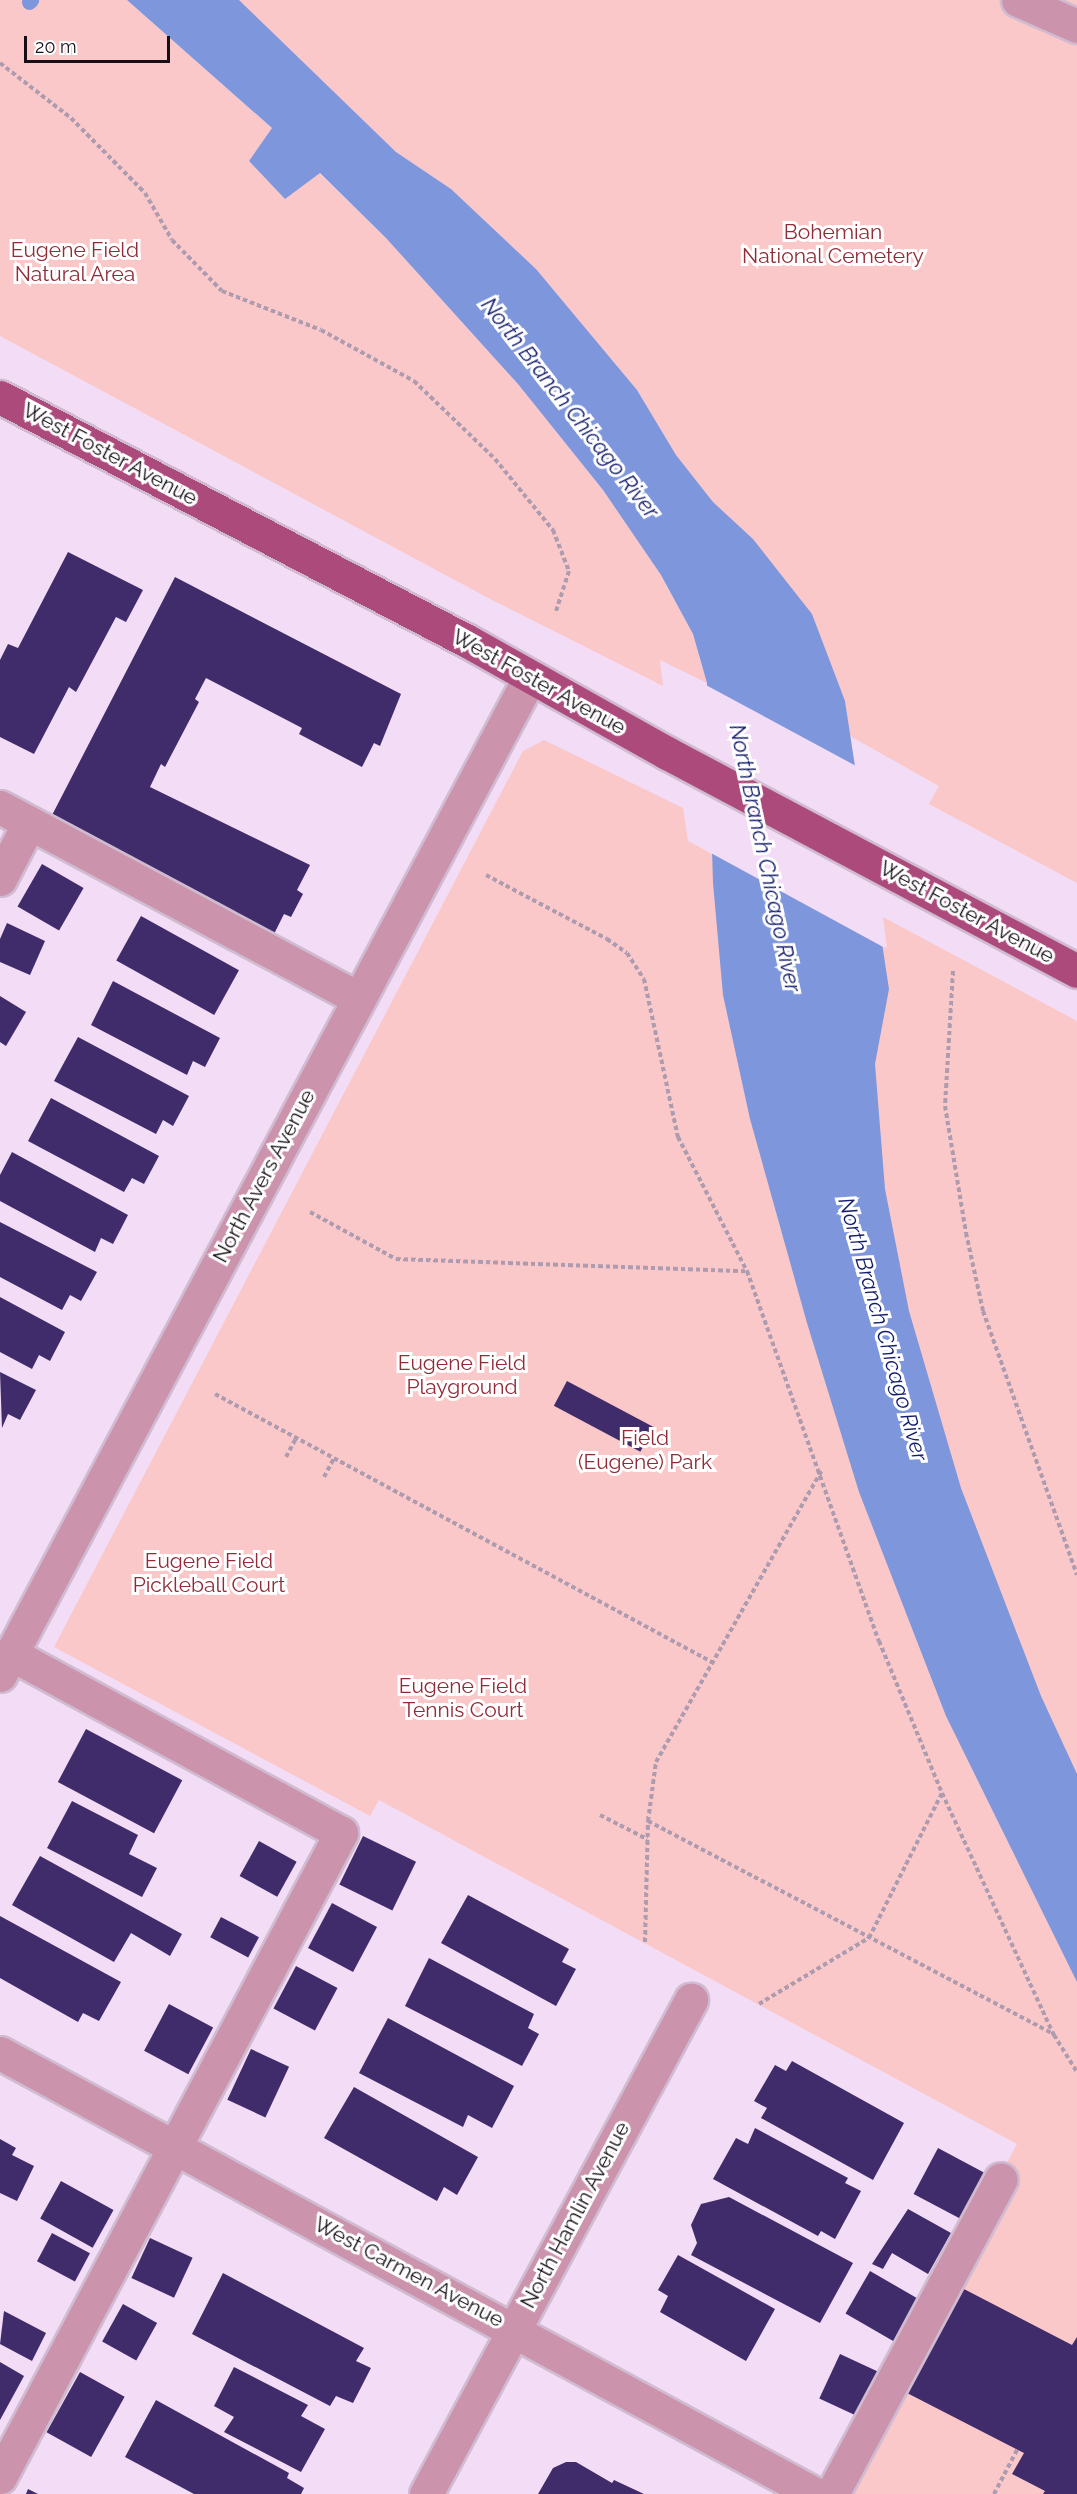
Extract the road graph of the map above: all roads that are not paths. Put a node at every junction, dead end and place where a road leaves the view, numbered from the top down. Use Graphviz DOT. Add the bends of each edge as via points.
graph roads {
  1 [pos="1018,0"];
  2 [pos="1077,26"];
  3 [pos="0,397"];
  4 [pos="530,677"];
  5 [pos="0,807"];
  6 [pos="29,823"];
  7 [pos="0,879"];
  8 [pos="1077,971"];
  9 [pos="358,998"];
  10 [pos="6,1665"];
  11 [pos="691,2000"];
  12 [pos="0,2053"];
  13 [pos="175,2147"];
  14 [pos="1002,2179"];
  15 [pos="514,2328"];
  16 [pos="0,2477"];
  17 [pos="426,2494"];
  18 [pos="816,2494"];
  19 [pos="832,2494"];
  1 -- 2 [label="street"];
  3 -- 4 [label="main road, West Foster Avenue"];
  4 -- 8 [label="main road, West Foster Avenue"];
  4 -- 9 [label="street, North Avers Avenue"];
  5 -- 6 [label="street"];
  6 -- 7 [label="street"];
  6 -- 9 [label="street"];
  9 -- 10 [label="street, North Avers Avenue"];
  10 -- 13 [label="street" via="342,1833"];
  11 -- 15 [label="street, North Hamlin Avenue"];
  12 -- 13 [label="street, West Carmen Avenue"];
  13 -- 15 [label="street, West Carmen Avenue"];
  13 -- 16 [label="street"];
  14 -- 19 [label="street"];
  15 -- 17 [label="street, North Hamlin Avenue"];
  15 -- 18 [label="street, West Carmen Avenue"];
}
